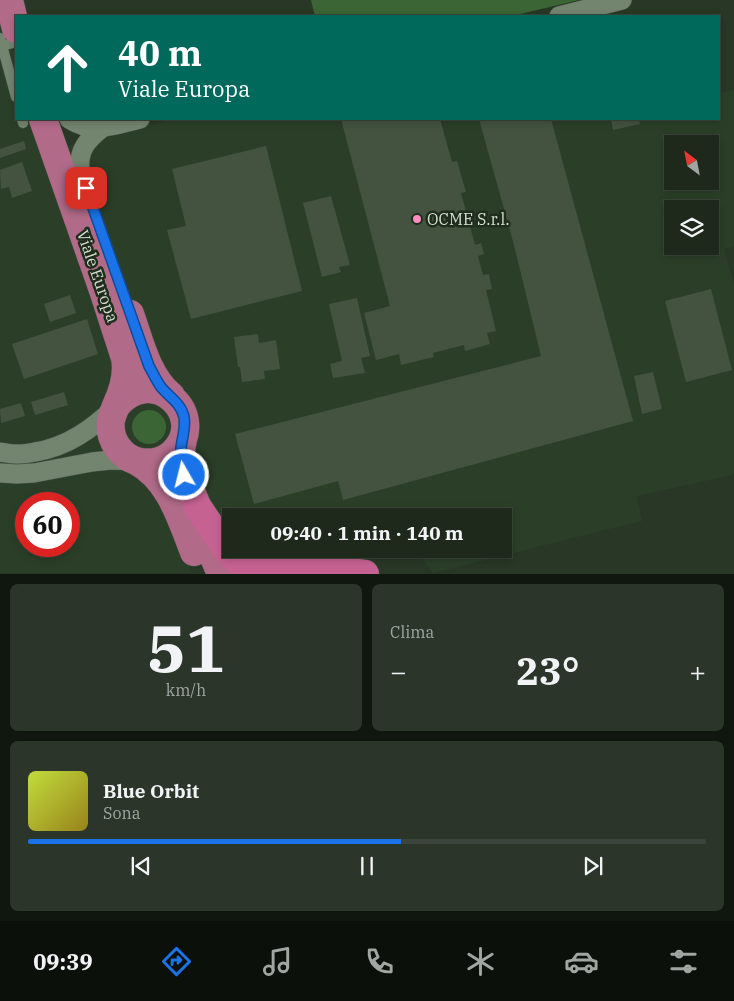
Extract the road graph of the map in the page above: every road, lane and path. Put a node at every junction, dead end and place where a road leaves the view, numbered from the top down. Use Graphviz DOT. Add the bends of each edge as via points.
graph roads {
  1 [pos="622,0"];
  2 [pos="563,15"];
  3 [pos="12,18"];
  4 [pos="15,36"];
  5 [pos="15,77"];
  6 [pos="30,120"];
  7 [pos="62,120"];
  8 [pos="71,120"];
  9 [pos="136,120"];
  10 [pos="102,128"];
  11 [pos="80,170"];
  12 [pos="171,396"];
  13 [pos="116,406"];
  14 [pos="184,435"];
  15 [pos="0,452"];
  16 [pos="136,461"];
  17 [pos="0,472"];
  18 [pos="197,506"];
  19 [pos="202,574"];
  20 [pos="221,574"];
  21 [pos="365,574"];
  1 -- 2 [label="street"];
  3 -- 4 [label="lane"];
  3 -- 5 [label="lane"];
  6 -- 13 [label="main road, Viale Europa" via="103,290 123,352 126,372"];
  7 -- 11 [label="main road, Viale Europa"];
  8 -- 10 [label="street" via="80,125"];
  9 -- 10 [label="street"];
  10 -- 11 [label="street" via="81,154"];
  11 -- 12 [label="main road, Viale Europa" via="146,358 156,380"];
  12 -- 13 [label="main road" via="154,389 141,389"];
  12 -- 14 [label="main road" via="182,411"];
  13 -- 15 [label="street" via="84,433 48,450 21,454"];
  13 -- 16 [label="main road" via="112,417 112,436 121,451"];
  14 -- 16 [label="main road" via="171,455 160,461"];
  14 -- 18 [label="main road" via="180,451 182,466"];
  16 -- 17 [label="street" via="92,462 34,473"];
  16 -- 19 [label="main road" via="153,473 168,492"];
  18 -- 20 [label="main road" via="203,533"];
  18 -- 21 [label="highway" via="227,550 250,566 274,571 325,569"];
}
